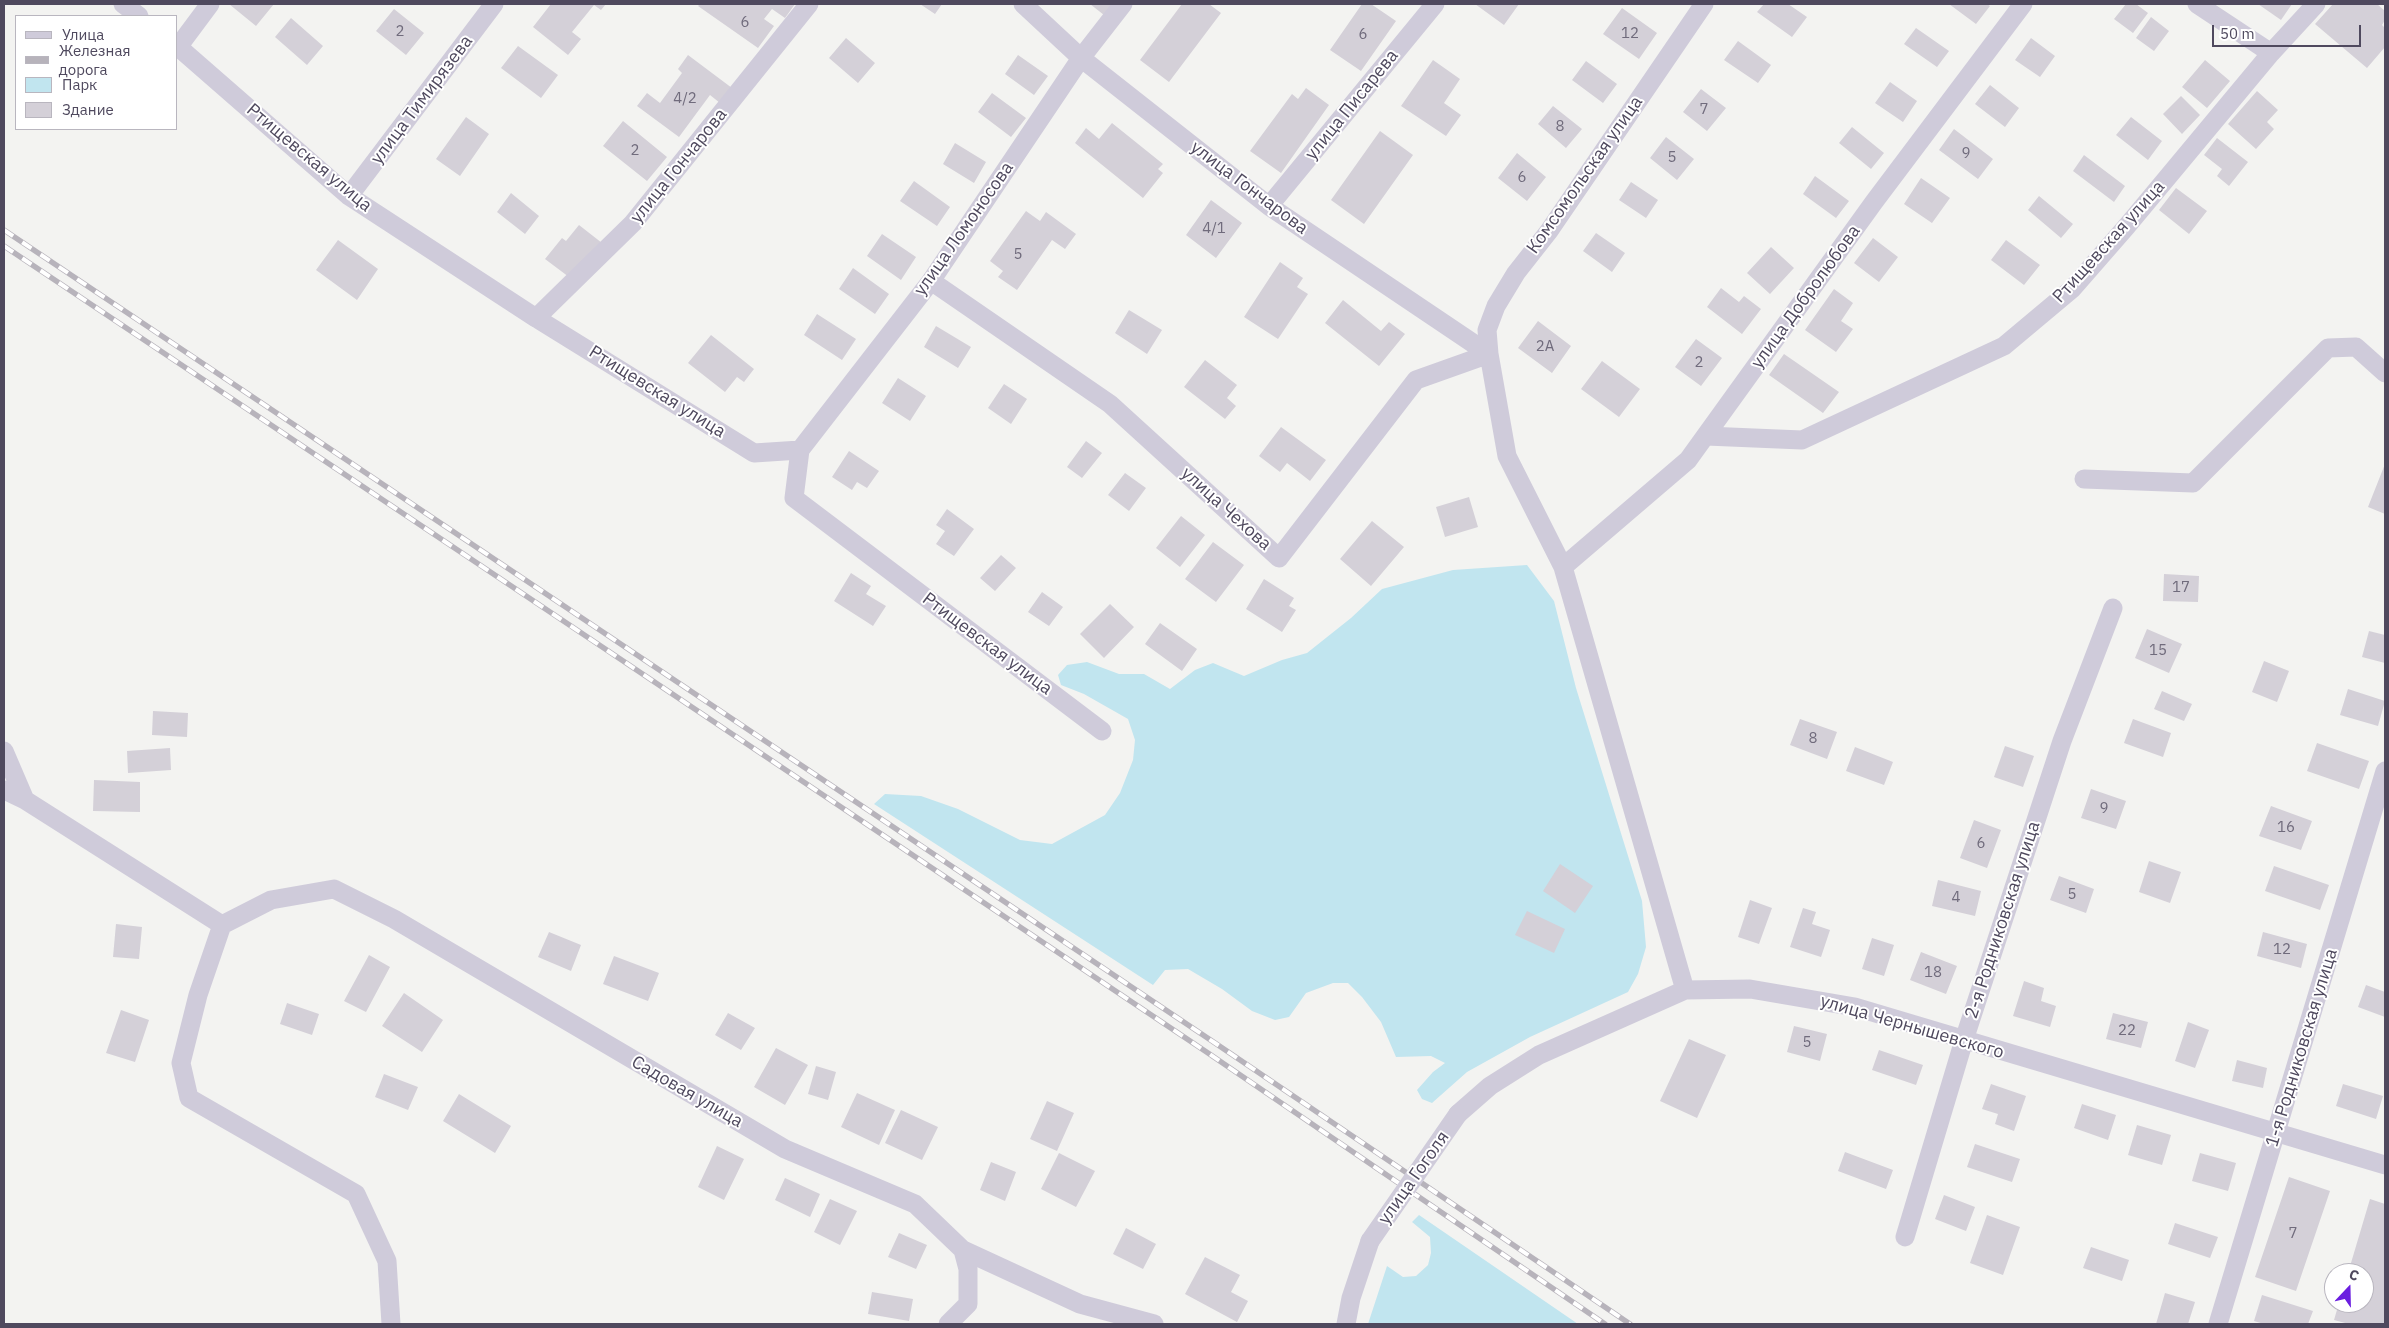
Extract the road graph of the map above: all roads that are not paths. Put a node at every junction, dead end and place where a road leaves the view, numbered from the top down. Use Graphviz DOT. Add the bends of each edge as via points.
graph roads {
  1 [pos="123,4"];
  2 [pos="210,4"];
  3 [pos="494,4"];
  4 [pos="809,4"];
  5 [pos="1023,4"];
  6 [pos="1122,4"];
  7 [pos="1435,4"];
  8 [pos="1704,4"];
  9 [pos="2023,4"];
  10 [pos="2197,4"];
  11 [pos="2316,4"];
  12 [pos="138,15"];
  13 [pos="178,45"];
  14 [pos="178,47"];
  15 [pos="2271,53"];
  16 [pos="1081,58"];
  17 [pos="349,196"];
  18 [pos="1269,206"];
  19 [pos="930,281"];
  20 [pos="536,318"];
  21 [pos="1489,354"];
  22 [pos="2385,373"];
  23 [pos="1706,436"];
  24 [pos="800,450"];
  25 [pos="2084,478"];
  26 [pos="1563,567"];
  27 [pos="2113,608"];
  28 [pos="1102,731"];
  29 [pos="4,751"];
  30 [pos="2385,771"];
  31 [pos="4,790"];
  32 [pos="25,800"];
  33 [pos="222,924"];
  34 [pos="1684,990"];
  35 [pos="1964,1040"];
  36 [pos="1458,1114"];
  37 [pos="2276,1134"];
  38 [pos="2385,1165"];
  39 [pos="1904,1237"];
  40 [pos="963,1250"];
  41 [pos="391,1324"];
  42 [pos="948,1324"];
  43 [pos="1154,1324"];
  44 [pos="1346,1324"];
  45 [pos="2218,1324"];
  1 -- 12 [label="street"];
  2 -- 13 [label="street"];
  3 -- 17 [label="street, улица Тимирязева"];
  4 -- 20 [label="street, улица Гончарова" via="633,223"];
  5 -- 16 [label="street, улица Гончарова"];
  6 -- 16 [label="street, улица Ломоносова"];
  7 -- 18 [label="street, улица Писарева"];
  8 -- 21 [label="street, Комсомольская улица" via="1554,223 1516,273 1496,306 1488,330"];
  9 -- 23 [label="street, улица Добролюбова" via="1874,202"];
  10 -- 15 [label="street"];
  11 -- 15 [label="street, Ртищевская улица"];
  14 -- 17 [label="street, Ртищевская улица"];
  15 -- 23 [label="street, Ртищевская улица" via="2072,289 2004,346 1802,440"];
  16 -- 18 [label="street, улица Гончарова"];
  16 -- 19 [label="street, улица Ломоносова"];
  17 -- 20 [label="street, Ртищевская улица"];
  18 -- 21 [label="street, улица Гончарова"];
  19 -- 21 [label="street, улица Чехова" via="1110,404 1279,558 1416,380"];
  19 -- 24 [label="street, улица Ломоносова"];
  20 -- 24 [label="street, Ртищевская улица" via="754,452"];
  21 -- 26 [label="street, Комсомольская улица" via="1507,456"];
  22 -- 25 [label="street" via="2356,347 2328,348 2193,483"];
  23 -- 26 [label="street, улица Добролюбова" via="1688,460"];
  24 -- 28 [label="street, Ртищевская улица" via="794,498"];
  26 -- 34 [label="street, Комсомольская улица"];
  27 -- 35 [label="street, 2-я Родниковская улица" via="2062,741"];
  29 -- 32 [label="street"];
  30 -- 37 [label="street, 1-я Родниковская улица"];
  31 -- 32 [label="street"];
  32 -- 33 [label="street"];
  33 -- 40 [label="street, Садовая улица" via="271,900 334,889 394,919 785,1149 915,1204"];
  33 -- 41 [label="street" via="198,995 181,1063 189,1098 356,1194 387,1261"];
  34 -- 35 [label="street, улица Чернышевского" via="1772,991 1855,1007"];
  34 -- 36 [label="street, улица Чернышевского" via="1540,1055 1490,1086"];
  35 -- 37 [label="street, улица Чернышевского"];
  35 -- 39 [label="street, 2-я Родниковская улица"];
  36 -- 44 [label="street, улица Гоголя, bridge" via="1370,1241 1350,1298"];
  37 -- 38 [label="street, улица Чернышевского"];
  37 -- 45 [label="street, 1-я Родниковская улица"];
  40 -- 42 [label="street" via="968,1268 968,1304"];
  40 -- 43 [label="street, Садовая улица" via="1080,1304"];
}
